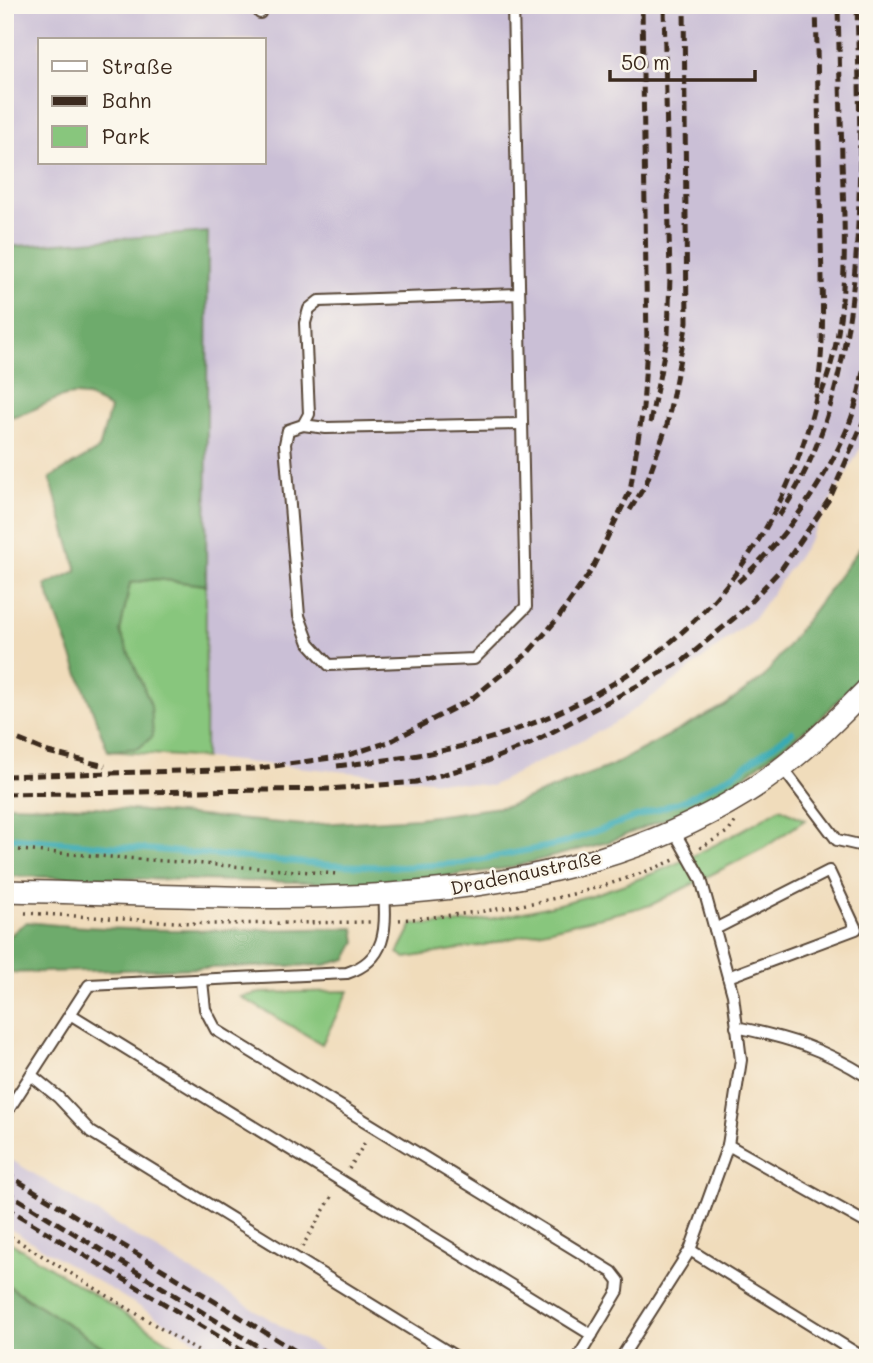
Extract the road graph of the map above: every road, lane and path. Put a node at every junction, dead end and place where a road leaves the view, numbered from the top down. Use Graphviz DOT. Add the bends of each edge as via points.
graph roads {
  1 [pos="513,5"];
  2 [pos="518,294"];
  3 [pos="520,424"];
  4 [pos="303,425"];
  5 [pos="868,688"];
  6 [pos="782,767"];
  7 [pos="674,831"];
  8 [pos="868,847"];
  9 [pos="5,849"];
  10 [pos="344,875"];
  11 [pos="5,891"];
  12 [pos="384,894"];
  13 [pos="715,929"];
  14 [pos="728,977"];
  15 [pos="202,981"];
  16 [pos="70,1014"];
  17 [pos="737,1027"];
  18 [pos="31,1075"];
  19 [pos="868,1077"];
  20 [pos="5,1115"];
  21 [pos="728,1145"];
  22 [pos="868,1224"];
  23 [pos="5,1233"];
  24 [pos="690,1250"];
  25 [pos="592,1335"];
  26 [pos="209,1358"];
  27 [pos="458,1358"];
  28 [pos="578,1358"];
  29 [pos="621,1358"];
  30 [pos="864,1358"];
  1 -- 2 [label="lane"];
  2 -- 3 [label="lane"];
  2 -- 4 [label="lane" via="319,301 309,309 305,323 310,414"];
  3 -- 4 [label="lane"];
  3 -- 4 [label="lane" via="526,607 474,659 329,665 309,643 299,616 285,444 289,430"];
  5 -- 6 [label="street, Dradenaustraße"];
  6 -- 7 [label="street, Dradenaustraße" via="745,793"];
  6 -- 8 [label="lane" via="837,840"];
  7 -- 12 [label="street, Dradenaustraße" via="618,852 516,878 447,890"];
  7 -- 13 [label="lane" via="701,879"];
  9 -- 10 [label="path"];
  11 -- 12 [label="street, Dradenaustraße" via="320,897"];
  12 -- 15 [label="lane" via="385,938 359,969"];
  13 -- 14 [label="lane"];
  13 -- 14 [label="lane" via="829,871 856,929"];
  14 -- 17 [label="lane"];
  15 -- 16 [label="lane" via="89,985"];
  15 -- 25 [label="lane" via="205,1009 216,1030 612,1272 619,1281 618,1291"];
  16 -- 18 [label="lane"];
  16 -- 25 [label="lane"];
  17 -- 19 [label="lane" via="828,1052"];
  17 -- 21 [label="lane" via="741,1060"];
  18 -- 20 [label="lane"];
  18 -- 27 [label="lane" via="91,1132"];
  21 -- 22 [label="lane"];
  21 -- 24 [label="lane"];
  23 -- 26 [label="path"];
  24 -- 29 [label="lane"];
  24 -- 30 [label="lane"];
  25 -- 28 [label="lane"];
}
